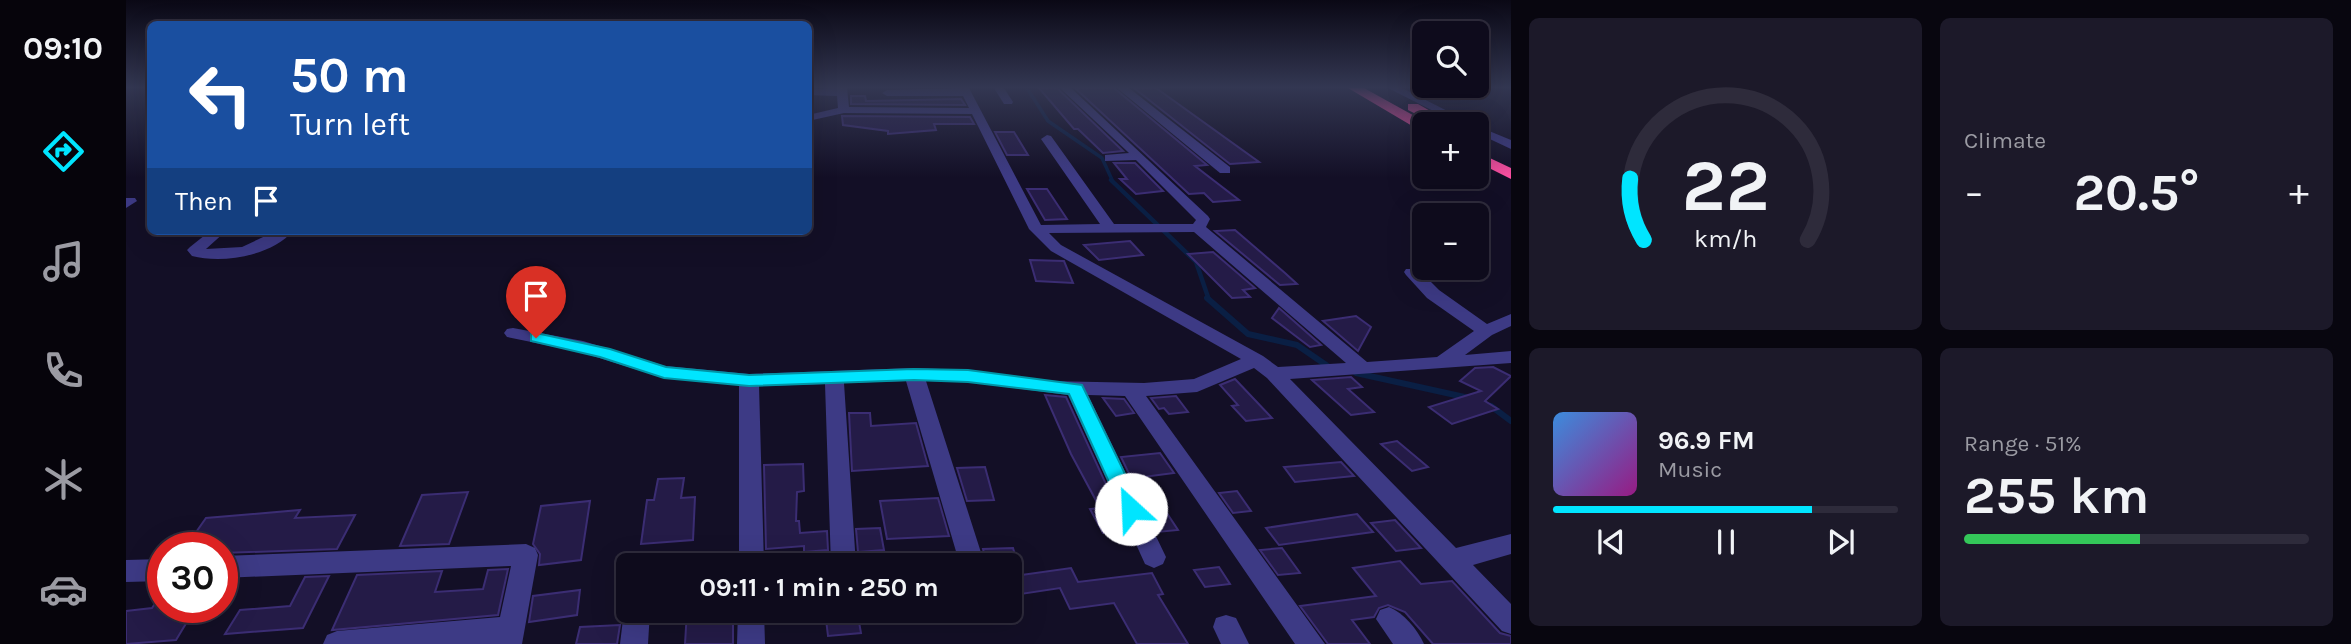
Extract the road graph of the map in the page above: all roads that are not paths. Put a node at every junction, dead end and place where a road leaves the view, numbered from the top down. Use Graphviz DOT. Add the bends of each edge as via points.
graph roads {
  1 [pos="980,118"];
  2 [pos="1098,118"];
  3 [pos="1160,118"];
  4 [pos="1489,135"];
  5 [pos="1047,139"];
  6 [pos="1511,145"];
  7 [pos="1489,147"];
  8 [pos="1139,156"];
  9 [pos="1109,158"];
  10 [pos="1511,159"];
  11 [pos="1489,162"];
  12 [pos="1225,170"];
  13 [pos="1511,174"];
  14 [pos="1198,228"];
  15 [pos="1036,229"];
  16 [pos="1111,230"];
  17 [pos="214,235"];
  18 [pos="280,235"];
  19 [pos="1420,280"];
  20 [pos="1511,319"];
  21 [pos="1486,331"];
  22 [pos="513,333"];
  23 [pos="1511,357"];
  24 [pos="1256,360"];
  25 [pos="1442,363"];
  26 [pos="1363,369"];
  27 [pos="914,374"];
  28 [pos="1274,374"];
  29 [pos="834,379"];
  30 [pos="749,380"];
  31 [pos="1075,389"];
  32 [pos="1131,390"];
  33 [pos="1511,544"];
  34 [pos="751,553"];
  35 [pos="843,553"];
  36 [pos="968,553"];
  37 [pos="1154,557"];
  38 [pos="1452,560"];
  39 [pos="238,566"];
  40 [pos="147,570"];
  41 [pos="126,571"];
  42 [pos="1389,619"];
  43 [pos="1511,622"];
  44 [pos="636,623"];
  45 [pos="751,623"];
  46 [pos="509,636"];
  47 [pos="388,642"];
  48 [pos="338,644"];
  49 [pos="634,644"];
  50 [pos="751,644"];
  51 [pos="1311,644"];
  52 [pos="1410,644"];
  1 -- 15 [label="street"];
  2 -- 8 [label="street"];
  3 -- 12 [label="street"];
  4 -- 6 [label="street"];
  5 -- 16 [label="street"];
  7 -- 10 [label="highway"];
  8 -- 9 [label="street"];
  8 -- 14 [label="street" via="1203,219"];
  11 -- 13 [label="highway"];
  14 -- 16 [label="street"];
  14 -- 26 [label="street"];
  15 -- 16 [label="street"];
  15 -- 24 [label="street" via="1087,268"];
  17 -- 18 [label="street" via="195,250 197,253 250,251"];
  19 -- 21 [label="street"];
  20 -- 21 [label="street"];
  21 -- 25 [label="street"];
  22 -- 30 [label="street" via="583,347 664,372"];
  23 -- 25 [label="street"];
  24 -- 28 [label="street"];
  24 -- 32 [label="street" via="1197,385"];
  25 -- 26 [label="street"];
  26 -- 28 [label="street"];
  27 -- 29 [label="street"];
  27 -- 31 [label="street"];
  27 -- 36 [label="street"];
  28 -- 38 [label="street"];
  29 -- 30 [label="street"];
  29 -- 35 [label="street"];
  30 -- 34 [label="street"];
  31 -- 32 [label="street"];
  31 -- 37 [label="street"];
  32 -- 51 [label="street"];
  33 -- 38 [label="street"];
  38 -- 43 [label="street"];
  39 -- 46 [label="street" via="526,555"];
  40 -- 41 [label="street"];
  42 -- 52 [label="street"];
  44 -- 49 [label="street"];
  45 -- 50 [label="street"];
  46 -- 47 [label="street"];
  47 -- 48 [label="street"];
}
